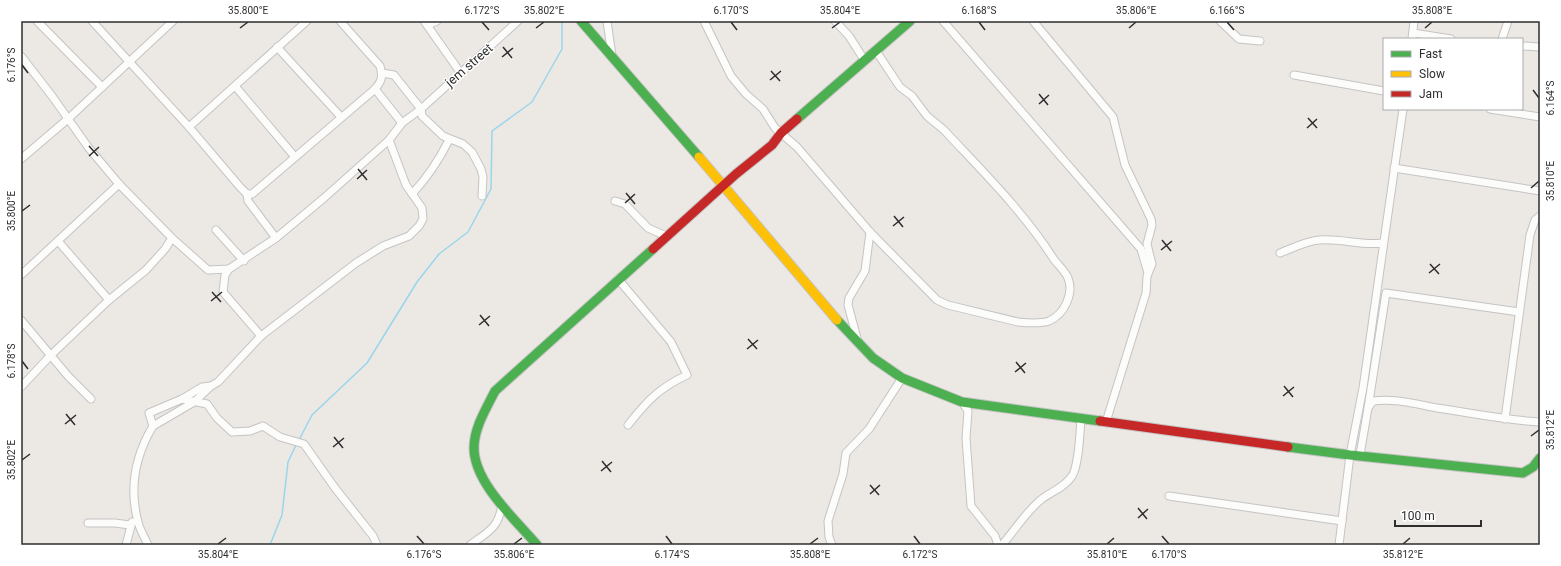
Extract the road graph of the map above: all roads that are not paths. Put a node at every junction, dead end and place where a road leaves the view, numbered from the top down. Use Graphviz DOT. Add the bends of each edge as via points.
graph roads {
  1 [pos="37,21"];
  2 [pos="92,21"];
  3 [pos="174,21"];
  4 [pos="307,21"];
  5 [pos="340,21"];
  6 [pos="437,21"];
  7 [pos="518,21"];
  8 [pos="581,21"];
  9 [pos="607,21"];
  10 [pos="704,21"];
  11 [pos="835,21"];
  12 [pos="910,21"];
  13 [pos="943,21"];
  14 [pos="1033,21"];
  15 [pos="1220,21"];
  16 [pos="1414,21"];
  17 [pos="1508,21"];
  18 [pos="426,23"];
  19 [pos="1412,36"];
  20 [pos="1438,38"];
  21 [pos="1502,38"];
  22 [pos="1260,41"];
  23 [pos="1523,46"];
  24 [pos="277,47"];
  25 [pos="1540,47"];
  26 [pos="876,51"];
  27 [pos="21,56"];
  28 [pos="613,58"];
  29 [pos="129,61"];
  30 [pos="865,61"];
  31 [pos="27,63"];
  32 [pos="21,68"];
  33 [pos="460,72"];
  34 [pos="382,73"];
  35 [pos="1294,75"];
  36 [pos="235,86"];
  37 [pos="102,87"];
  38 [pos="375,89"];
  39 [pos="1383,91"];
  40 [pos="421,109"];
  41 [pos="1403,110"];
  42 [pos="1496,110"];
  43 [pos="341,117"];
  44 [pos="1540,117"];
  45 [pos="69,118"];
  46 [pos="402,123"];
  47 [pos="189,127"];
  48 [pos="781,133"];
  49 [pos="389,140"];
  50 [pos="449,140"];
  51 [pos="295,157"];
  52 [pos="21,159"];
  53 [pos="1394,168"];
  54 [pos="119,184"];
  55 [pos="722,186"];
  56 [pos="1540,191"];
  57 [pos="247,194"];
  58 [pos="412,194"];
  59 [pos="482,196"];
  60 [pos="615,201"];
  61 [pos="1540,216"];
  62 [pos="216,230"];
  63 [pos="870,232"];
  64 [pos="666,236"];
  65 [pos="172,238"];
  66 [pos="276,238"];
  67 [pos="58,241"];
  68 [pos="1382,243"];
  69 [pos="1280,253"];
  70 [pos="244,261"];
  71 [pos="229,269"];
  72 [pos="1148,273"];
  73 [pos="21,275"];
  74 [pos="618,279"];
  75 [pos="109,300"];
  76 [pos="1520,312"];
  77 [pos="21,320"];
  78 [pos="261,336"];
  79 [pos="858,343"];
  80 [pos="51,355"];
  81 [pos="902,378"];
  82 [pos="211,386"];
  83 [pos="21,387"];
  84 [pos="91,399"];
  85 [pos="182,399"];
  86 [pos="194,402"];
  87 [pos="962,402"];
  88 [pos="1368,408"];
  89 [pos="1080,418"];
  90 [pos="1505,419"];
  91 [pos="1106,422"];
  92 [pos="1540,422"];
  93 [pos="628,425"];
  94 [pos="153,426"];
  95 [pos="1355,455"];
  96 [pos="1540,458"];
  97 [pos="1169,496"];
  98 [pos="502,504"];
  99 [pos="137,515"];
  100 [pos="1342,521"];
  101 [pos="88,523"];
  102 [pos="130,525"];
  103 [pos="126,545"];
  104 [pos="148,545"];
  105 [pos="377,545"];
  106 [pos="470,545"];
  107 [pos="537,545"];
  108 [pos="832,545"];
  109 [pos="998,545"];
  110 [pos="1002,545"];
  111 [pos="1339,545"];
  1 -- 37 [label="street"];
  2 -- 29 [label="street"];
  3 -- 29 [label="street"];
  4 -- 24 [label="street"];
  5 -- 34 [label="street" via="371,54"];
  6 -- 18 [label="street"];
  7 -- 33 [label="street, jem street"];
  8 -- 28 [label="street"];
  9 -- 28 [label="street"];
  10 -- 48 [label="street" via="727,70"];
  11 -- 30 [label="street" via="849,36"];
  12 -- 26 [label="street"];
  13 -- 72 [label="street" via="1141,249"];
  14 -- 72 [label="street" via="1114,117 1125,165 1151,219 1147,244 1152,264"];
  15 -- 22 [label="street" via="1239,40"];
  16 -- 19 [label="street"];
  17 -- 21 [label="street"];
  18 -- 33 [label="street"];
  19 -- 20 [label="street"];
  23 -- 25 [label="street"];
  24 -- 36 [label="street"];
  24 -- 43 [label="street"];
  26 -- 30 [label="street"];
  26 -- 63 [label="street" via="900,87 944,130 1038,234 1068,278 1071,292 1059,314 1049,321 1030,324 948,305 937,300"];
  27 -- 31 [label="street"];
  28 -- 55 [label="street"];
  29 -- 37 [label="street"];
  29 -- 47 [label="street"];
  30 -- 48 [label="street"];
  31 -- 32 [label="street"];
  31 -- 45 [label="street"];
  33 -- 40 [label="street, jem street"];
  34 -- 38 [label="street" via="381,81"];
  34 -- 40 [label="street" via="394,76"];
  35 -- 39 [label="street"];
  36 -- 47 [label="street"];
  36 -- 51 [label="street"];
  37 -- 45 [label="street"];
  38 -- 43 [label="street"];
  38 -- 46 [label="street"];
  40 -- 46 [label="street, jem street"];
  40 -- 50 [label="street" via="425,120"];
  41 -- 53 [label="street"];
  42 -- 44 [label="street"];
  43 -- 51 [label="street"];
  45 -- 52 [label="street"];
  45 -- 54 [label="street" via="88,147"];
  46 -- 49 [label="street, jem street"];
  47 -- 57 [label="street"];
  48 -- 55 [label="street" via="772,145"];
  48 -- 63 [label="street" via="797,147"];
  49 -- 58 [label="street" via="406,186"];
  49 -- 66 [label="street, jem street"];
  50 -- 58 [label="street" via="422,184"];
  50 -- 59 [label="street" via="467,147 475,157 483,177"];
  51 -- 57 [label="street" via="252,194"];
  53 -- 56 [label="street"];
  53 -- 68 [label="street"];
  54 -- 65 [label="street"];
  54 -- 67 [label="street"];
  55 -- 64 [label="street"];
  55 -- 79 [label="street"];
  57 -- 66 [label="street" via="248,201"];
  58 -- 78 [label="street" via="424,214 424,219 414,233 383,246 356,263"];
  60 -- 64 [label="street" via="625,204 648,228"];
  61 -- 76 [label="street" via="1535,220 1530,235"];
  62 -- 70 [label="street"];
  63 -- 79 [label="street" via="865,271 848,304"];
  64 -- 74 [label="street"];
  65 -- 71 [label="street" via="208,270"];
  65 -- 75 [label="street" via="146,270"];
  66 -- 70 [label="street, jem street"];
  67 -- 73 [label="street"];
  67 -- 75 [label="street"];
  68 -- 69 [label="street" via="1318,240"];
  68 -- 95 [label="street"];
  70 -- 71 [label="street, jem street"];
  71 -- 78 [label="street" via="225,275 223,292"];
  72 -- 91 [label="street" via="1145,298"];
  74 -- 93 [label="street" via="671,342 687,375 666,385 643,405"];
  74 -- 98 [label="street" via="495,391 482,416 475,456 479,471"];
  75 -- 80 [label="street"];
  76 -- 88 [label="street" via="1386,293"];
  76 -- 90 [label="street"];
  77 -- 80 [label="street"];
  78 -- 82 [label="street" via="218,382"];
  79 -- 81 [label="street" via="887,369"];
  80 -- 83 [label="street"];
  80 -- 84 [label="street"];
  81 -- 87 [label="street"];
  81 -- 108 [label="street" via="866,432 846,453 828,521"];
  82 -- 85 [label="street" via="202,387"];
  82 -- 86 [label="street"];
  85 -- 86 [label="street"];
  85 -- 94 [label="street" via="152,411 150,413"];
  86 -- 94 [label="street"];
  86 -- 105 [label="street" via="207,404 232,432 250,431 263,426 280,437 304,444 373,536"];
  87 -- 89 [label="street"];
  87 -- 109 [label="street" via="968,411 966,438 971,506 995,536"];
  88 -- 90 [label="street" via="1373,401 1384,400"];
  88 -- 95 [label="street"];
  89 -- 91 [label="street"];
  89 -- 110 [label="street" via="1078,453 1073,475 1065,484 1033,507"];
  90 -- 92 [label="street"];
  91 -- 95 [label="street"];
  94 -- 99 [label="street" via="136,460 134,486"];
  95 -- 96 [label="street" via="1523,472 1532,469"];
  95 -- 100 [label="street"];
  97 -- 100 [label="street"];
  98 -- 106 [label="street" via="499,521 494,528"];
  98 -- 107 [label="street"];
  99 -- 102 [label="street"];
  99 -- 104 [label="street"];
  100 -- 111 [label="street"];
  101 -- 102 [label="street"];
  102 -- 103 [label="street"];
}
